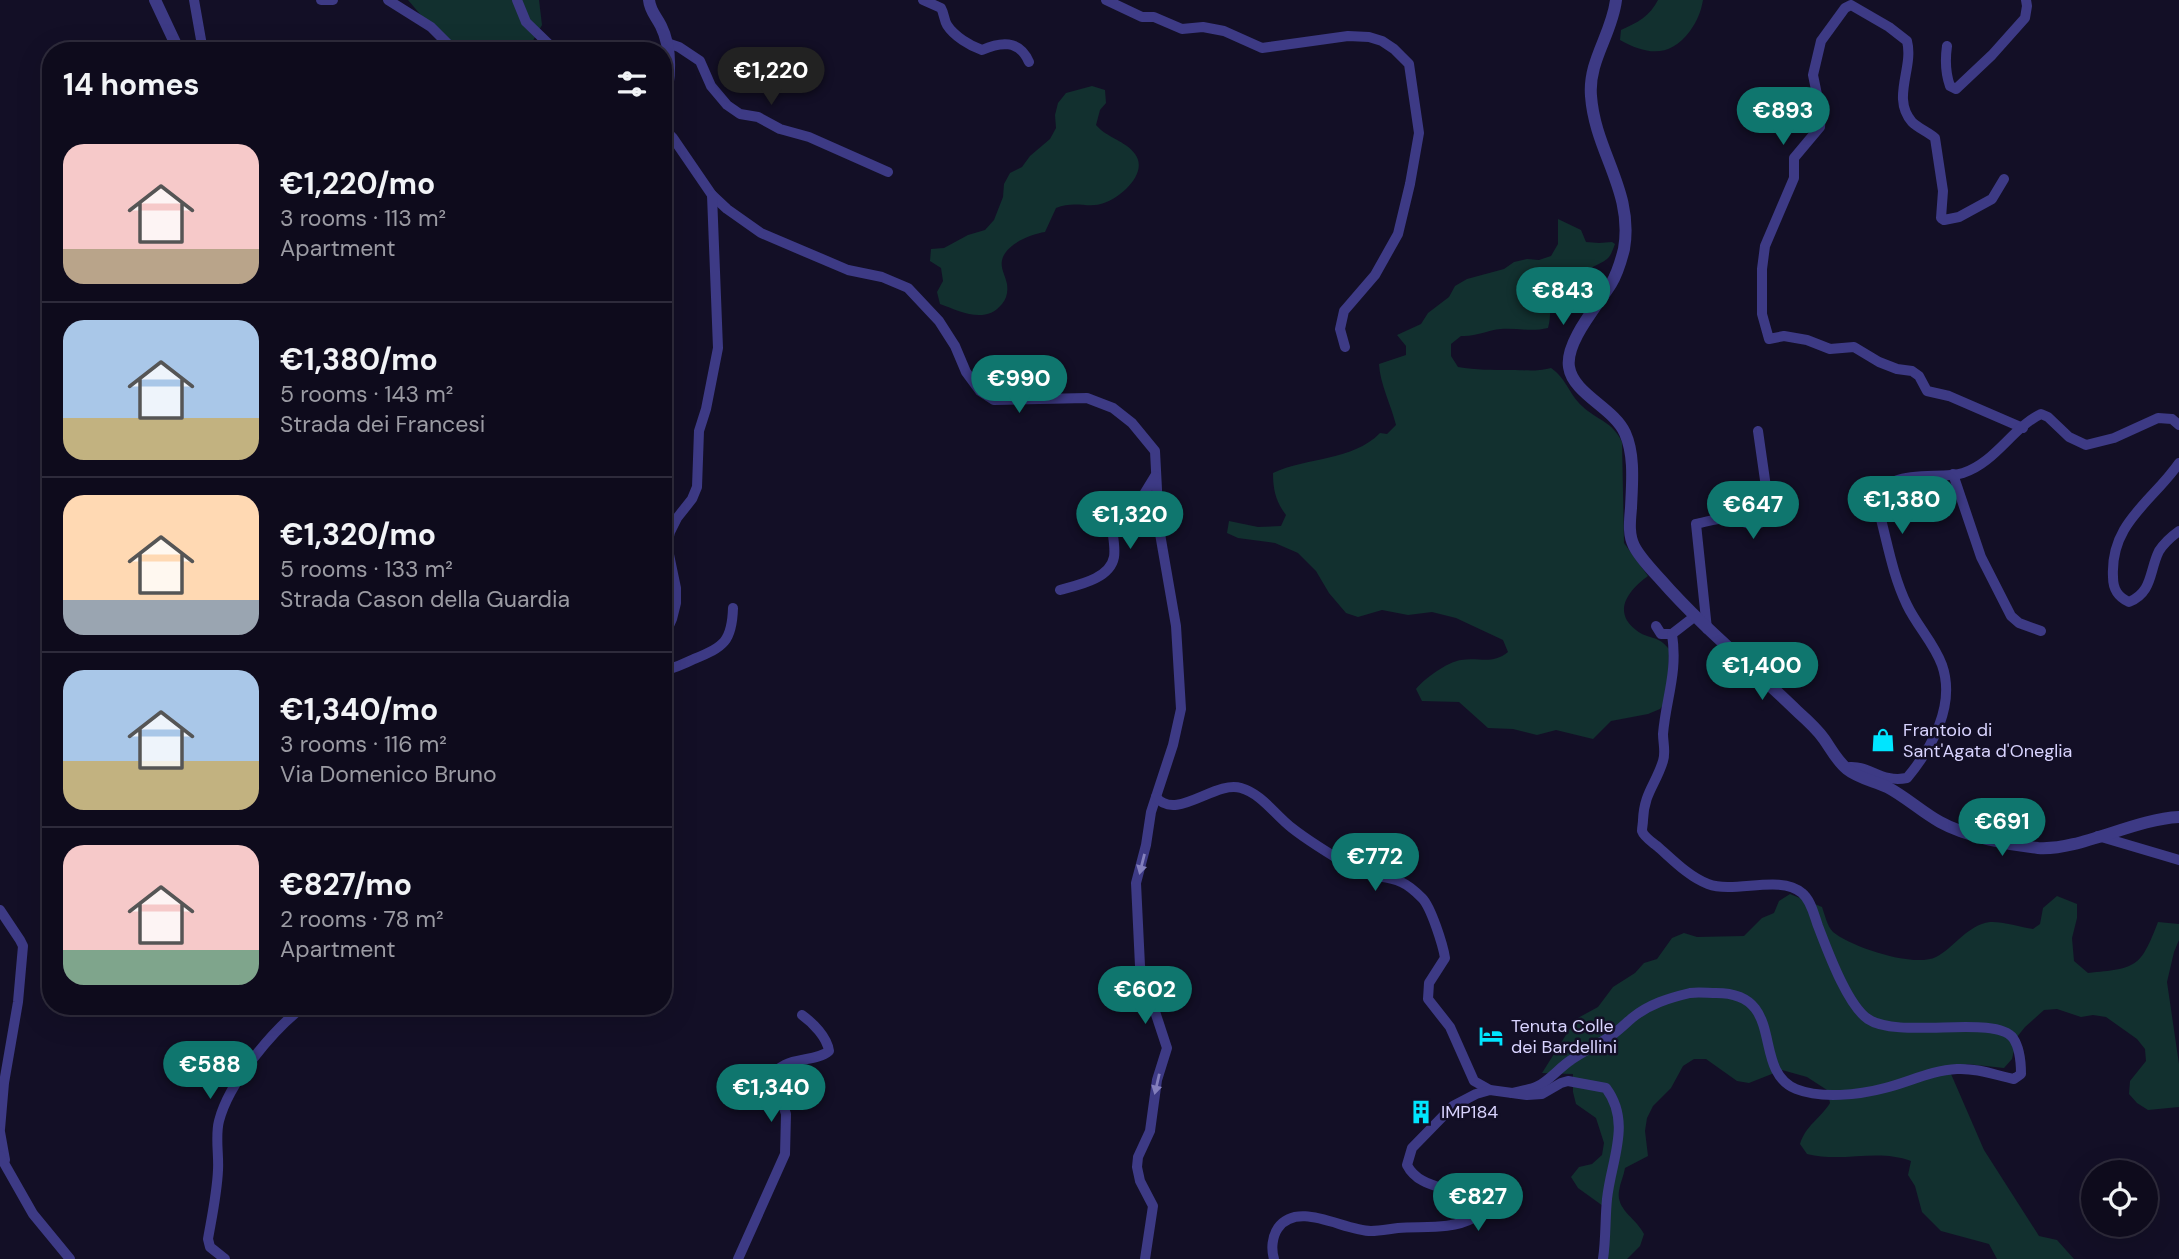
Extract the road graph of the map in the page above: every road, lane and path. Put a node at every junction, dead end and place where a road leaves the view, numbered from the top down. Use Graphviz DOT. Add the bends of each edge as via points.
graph roads {
  1 [pos="155,0"];
  2 [pos="194,0"];
  3 [pos="321,0"];
  4 [pos="333,0"];
  5 [pos="388,0"];
  6 [pos="517,0"];
  7 [pos="649,0"];
  8 [pos="923,0"];
  9 [pos="1106,0"];
  10 [pos="1616,0"];
  11 [pos="2026,0"];
  12 [pos="175,42"];
  13 [pos="201,42"];
  14 [pos="446,42"];
  15 [pos="544,42"];
  16 [pos="667,42"];
  17 [pos="672,45"];
  18 [pos="1947,46"];
  19 [pos="1029,62"];
  20 [pos="672,137"];
  21 [pos="888,172"];
  22 [pos="2004,179"];
  23 [pos="712,195"];
  24 [pos="1345,347"];
  25 [pos="2179,425"];
  26 [pos="2023,428"];
  27 [pos="1758,431"];
  28 [pos="2179,463"];
  29 [pos="1952,474"];
  30 [pos="1155,475"];
  31 [pos="672,528"];
  32 [pos="2179,531"];
  33 [pos="672,569"];
  34 [pos="676,588"];
  35 [pos="672,590"];
  36 [pos="1060,590"];
  37 [pos="733,607"];
  38 [pos="1694,617"];
  39 [pos="672,619"];
  40 [pos="1656,626"];
  41 [pos="1707,629"];
  42 [pos="2041,631"];
  43 [pos="1672,634"];
  44 [pos="672,667"];
  45 [pos="1847,769"];
  46 [pos="1156,797"];
  47 [pos="2179,817"];
  48 [pos="2098,836"];
  49 [pos="2179,860"];
  50 [pos="0,910"];
  51 [pos="294,1015"];
  52 [pos="802,1015"];
  53 [pos="1490,1090"];
  54 [pos="1512,1093"];
  55 [pos="0,1131"];
  56 [pos="0,1156"];
  57 [pos="8,1170"];
  58 [pos="70,1259"];
  59 [pos="225,1259"];
  60 [pos="738,1259"];
  61 [pos="1145,1259"];
  62 [pos="1274,1259"];
  63 [pos="1603,1259"];
  1 -- 12 [label="street"];
  2 -- 13 [label="street"];
  3 -- 4 [label="street"];
  5 -- 14 [label="street"];
  6 -- 15 [label="street" via="526,22"];
  7 -- 16 [label="street"];
  8 -- 19 [label="street" via="940,8 952,31 972,47 982,50 1004,43 1020,50"];
  9 -- 24 [label="street" via="1142,17 1182,29 1224,31 1262,48 1369,37 1382,41 1409,64 1419,133 1410,184 1398,234 1376,275 1344,311 1340,329"];
  10 -- 38 [label="street" via="1614,18 1594,62 1590,94 1597,132 1622,193 1624,247 1613,281 1577,335 1568,364 1589,397 1614,416 1625,432 1631,453 1634,546"];
  11 -- 18 [label="street" via="2025,18 1956,89 1948,82"];
  17 -- 21 [label="street" via="700,61 711,86 740,114 758,117"];
  20 -- 23 [label="street"];
  22 -- 26 [label="street" via="1992,199 1959,216 1941,218 1943,191 1935,138 1913,123 1904,109 1907,41 1862,10 1851,5 1844,8 1821,41 1815,61 1820,127 1794,158 1794,178 1765,246 1762,314 1769,339 1784,336 1830,349 1854,347 1879,362 1912,371 1927,391"];
  23 -- 30 [label="street" via="761,233 848,271 908,288 939,321 979,391 994,400 1087,398 1113,408 1150,443 1155,451"];
  23 -- 31 [label="street" via="719,348 699,431 697,487"];
  25 -- 26 [label="street" via="2158,418 2091,446 2069,437 2041,414"];
  26 -- 29 [label="street" via="1984,461"];
  27 -- 41 [label="street" via="1770,515 1755,525 1730,518 1696,524"];
  28 -- 32 [label="street" via="2128,521 2116,546 2113,585 2119,597 2129,602 2143,594 2160,551"];
  29 -- 42 [label="street" via="1981,557 2011,616"];
  29 -- 45 [label="street" via="1903,477 1892,482 1878,499 1894,575 1942,665 1946,692 1941,719 1920,763 1907,778 1894,780 1858,766"];
  30 -- 36 [label="street" via="1141,499 1114,502 1114,552 1107,569"];
  30 -- 46 [label="street" via="1181,675 1181,709"];
  33 -- 34 [label="street"];
  34 -- 35 [label="street"];
  34 -- 39 [label="street"];
  37 -- 44 [label="street" via="731,630 719,649"];
  38 -- 41 [label="street"];
  38 -- 43 [label="street"];
  40 -- 43 [label="street" via="1661,634"];
  41 -- 45 [label="street" via="1797,710"];
  43 -- 54 [label="street" via="1675,655 1663,734 1664,759 1644,802 1642,831 1647,838 1707,884 1727,888 1781,885 1798,890 1808,901 1858,1010 1869,1020 1889,1026 2002,1030 2018,1048 2021,1074 2014,1079 1958,1069 1883,1089 1812,1093 1782,1080 1753,1003 1726,993 1693,993 1656,1002 1538,1086"];
  45 -- 48 [label="street" via="1897,793 1942,823 1969,833 2040,848"];
  46 -- 53 [label="street" via="1166,804 1185,804 1214,790 1240,787 1258,796 1312,843 1356,870 1401,882 1423,899 1446,958 1429,983 1428,999 1450,1027 1474,1081"];
  46 -- 61 [label="street, one-way" via="1136,883 1140,965 1167,1048 1150,1131 1138,1157 1140,1181 1153,1213"];
  47 -- 48 [label="street" via="2159,818"];
  48 -- 49 [label="street"];
  50 -- 55 [label="street" via="23,946"];
  51 -- 59 [label="street" via="272,1034 241,1077 218,1123 218,1171 208,1239 210,1247"];
  52 -- 60 [label="street" via="830,1051 792,1062 771,1076 786,1114 785,1154"];
  53 -- 54 [label="street"];
  53 -- 62 [label="street" via="1453,1106 1412,1148 1407,1165 1435,1188 1472,1201 1474,1218 1455,1224 1369,1231 1317,1217 1293,1217 1276,1231"];
  54 -- 63 [label="street" via="1542,1094 1568,1081 1606,1088 1614,1099 1620,1123 1607,1198"];
  55 -- 57 [label="street"];
  56 -- 57 [label="street"];
  57 -- 58 [label="street" via="33,1214"];
}
